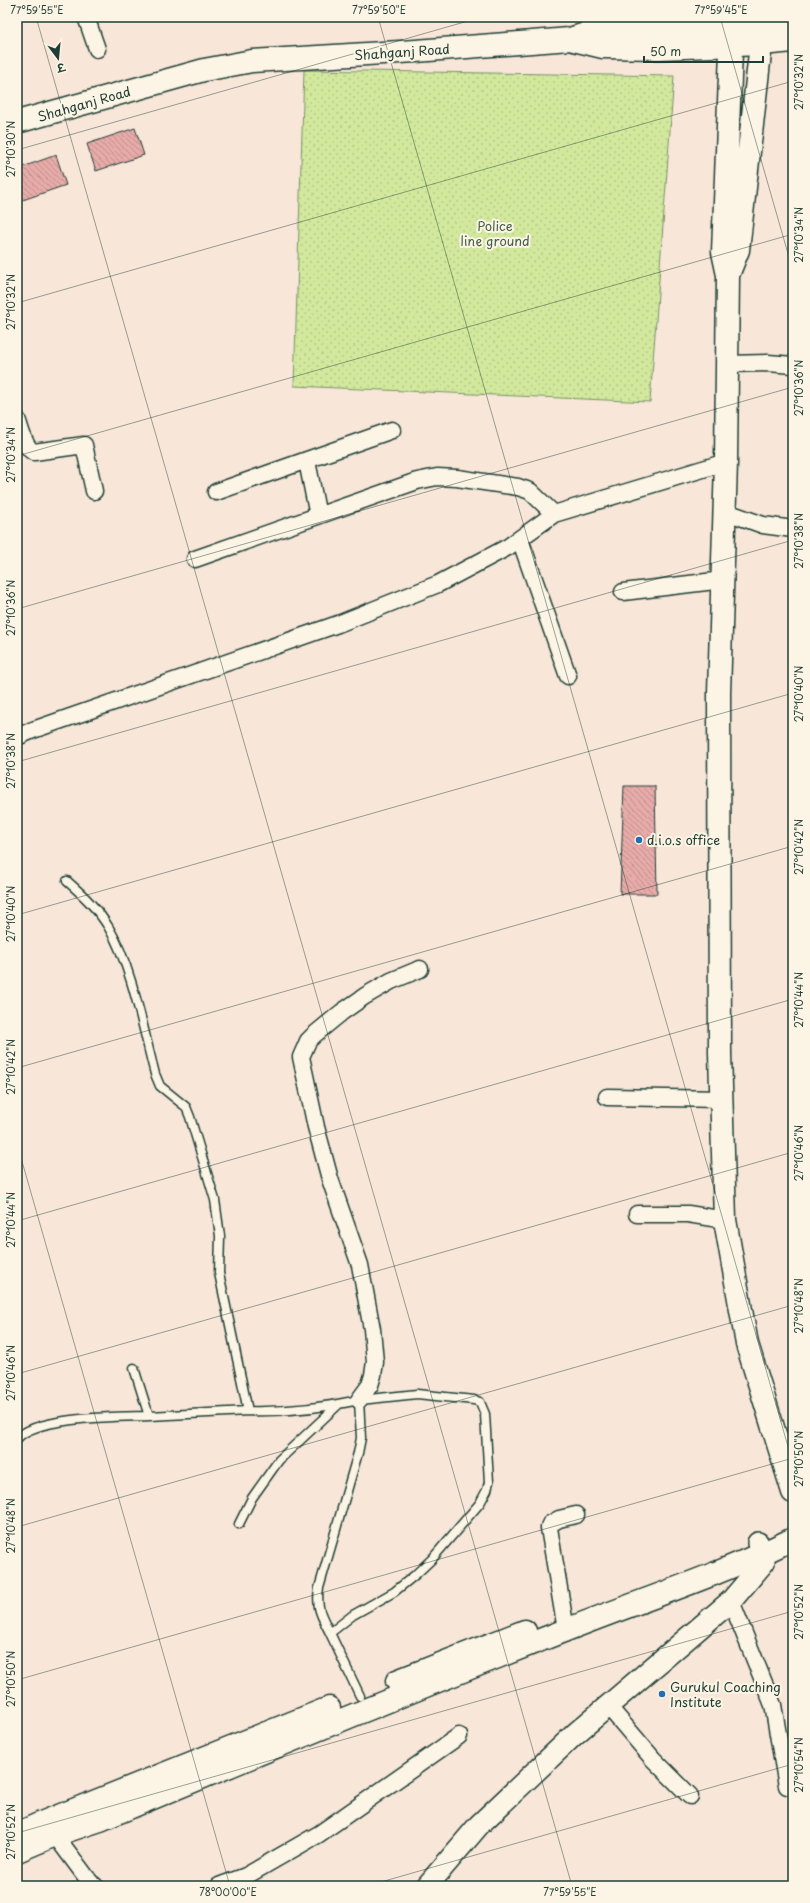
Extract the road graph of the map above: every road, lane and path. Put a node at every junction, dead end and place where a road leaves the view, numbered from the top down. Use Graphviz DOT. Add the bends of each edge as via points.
graph roads {
  1 [pos="86,17"];
  2 [pos="685,21"];
  3 [pos="793,21"];
  4 [pos="590,24"];
  5 [pos="750,25"];
  6 [pos="570,39"];
  7 [pos="793,41"];
  8 [pos="761,44"];
  9 [pos="97,49"];
  10 [pos="17,122"];
  11 [pos="728,275"];
  12 [pos="727,364"];
  13 [pos="793,365"];
  14 [pos="17,419"];
  15 [pos="392,430"];
  16 [pos="307,461"];
  17 [pos="726,462"];
  18 [pos="94,491"];
  19 [pos="216,492"];
  20 [pos="724,511"];
  21 [pos="554,514"];
  22 [pos="318,516"];
  23 [pos="793,529"];
  24 [pos="520,539"];
  25 [pos="195,558"];
  26 [pos="723,580"];
  27 [pos="623,592"];
  28 [pos="568,676"];
  29 [pos="17,737"];
  30 [pos="67,880"];
  31 [pos="420,969"];
  32 [pos="608,1097"];
  33 [pos="722,1099"];
  34 [pos="637,1214"];
  35 [pos="725,1220"];
  36 [pos="134,1368"];
  37 [pos="359,1400"];
  38 [pos="339,1404"];
  39 [pos="248,1410"];
  40 [pos="149,1416"];
  41 [pos="17,1439"];
  42 [pos="793,1492"];
  43 [pos="576,1515"];
  44 [pos="238,1524"];
  45 [pos="793,1532"];
  46 [pos="793,1539"];
  47 [pos="760,1548"];
  48 [pos="731,1601"];
  49 [pos="565,1623"];
  50 [pos="330,1633"];
  51 [pos="360,1696"];
  52 [pos="608,1706"];
  53 [pos="459,1736"];
  54 [pos="269,1742"];
  55 [pos="787,1786"];
  56 [pos="690,1796"];
  57 [pos="104,1808"];
  58 [pos="17,1834"];
  59 [pos="55,1835"];
  60 [pos="17,1851"];
  61 [pos="230,1885"];
  62 [pos="95,1886"];
  63 [pos="427,1886"];
  1 -- 9 [label="street"];
  2 -- 4 [label="main road, Shahganj Road" via="601,29"];
  2 -- 5 [label="main road, Shahganj Road"];
  3 -- 5 [label="main road, Shahganj Road"];
  4 -- 6 [label="main road, Shahganj Road"];
  5 -- 6 [label="main road" via="659,48 603,47"];
  5 -- 8 [label="main road"];
  5 -- 8 [label="main road"];
  5 -- 11 [label="main road" via="723,252"];
  6 -- 10 [label="main road, Shahganj Road" via="252,61 204,70"];
  7 -- 8 [label="main road"];
  8 -- 11 [label="main road" via="738,250"];
  11 -- 12 [label="main road"];
  12 -- 13 [label="street"];
  12 -- 17 [label="main road"];
  14 -- 18 [label="street" via="30,451 84,446"];
  15 -- 16 [label="street"];
  16 -- 19 [label="street"];
  16 -- 22 [label="street"];
  17 -- 20 [label="main road"];
  17 -- 21 [label="street"];
  20 -- 23 [label="street" via="763,525"];
  20 -- 26 [label="main road"];
  21 -- 22 [label="street" via="530,491 518,487 437,477 417,481"];
  21 -- 24 [label="street"];
  22 -- 25 [label="street"];
  24 -- 28 [label="street"];
  24 -- 29 [label="street" via="438,584 338,624"];
  26 -- 27 [label="street"];
  26 -- 33 [label="main road" via="719,694"];
  30 -- 39 [label="lane" via="91,902 109,928 125,962 160,1086 186,1107 190,1117 215,1200 220,1236 219,1273"];
  31 -- 37 [label="street" via="391,981 342,1012 311,1038 301,1057 330,1179 360,1266 372,1329 375,1362 373,1375 370,1385"];
  32 -- 33 [label="street"];
  33 -- 35 [label="main road"];
  34 -- 35 [label="street" via="688,1214"];
  35 -- 42 [label="main road" via="747,1344"];
  36 -- 40 [label="lane"];
  37 -- 38 [label="lane"];
  37 -- 50 [label="lane" via="361,1438 358,1453 317,1602"];
  37 -- 50 [label="lane" via="417,1394 480,1402 485,1414 489,1482 488,1490 480,1503 415,1575 394,1592 353,1615"];
  38 -- 39 [label="lane" via="277,1412"];
  38 -- 44 [label="lane" via="279,1460 252,1498"];
  39 -- 40 [label="lane"];
  40 -- 41 [label="lane" via="56,1422 27,1431"];
  43 -- 49 [label="street" via="559,1519 551,1523 549,1528"];
  45 -- 46 [label="main road"];
  45 -- 47 [label="main road"];
  46 -- 47 [label="main road"];
  47 -- 48 [label="street" via="764,1562"];
  47 -- 49 [label="main road" via="698,1581"];
  48 -- 52 [label="street"];
  48 -- 55 [label="street" via="773,1704"];
  49 -- 51 [label="main road"];
  49 -- 54 [label="main road" via="366,1709"];
  50 -- 51 [label="lane"];
  51 -- 54 [label="main road"];
  52 -- 56 [label="street" via="653,1759"];
  52 -- 63 [label="street" via="479,1825"];
  53 -- 61 [label="street" via="319,1834"];
  54 -- 57 [label="main road"];
  57 -- 58 [label="main road"];
  57 -- 59 [label="main road"];
  59 -- 60 [label="main road"];
  59 -- 62 [label="street"];
}
